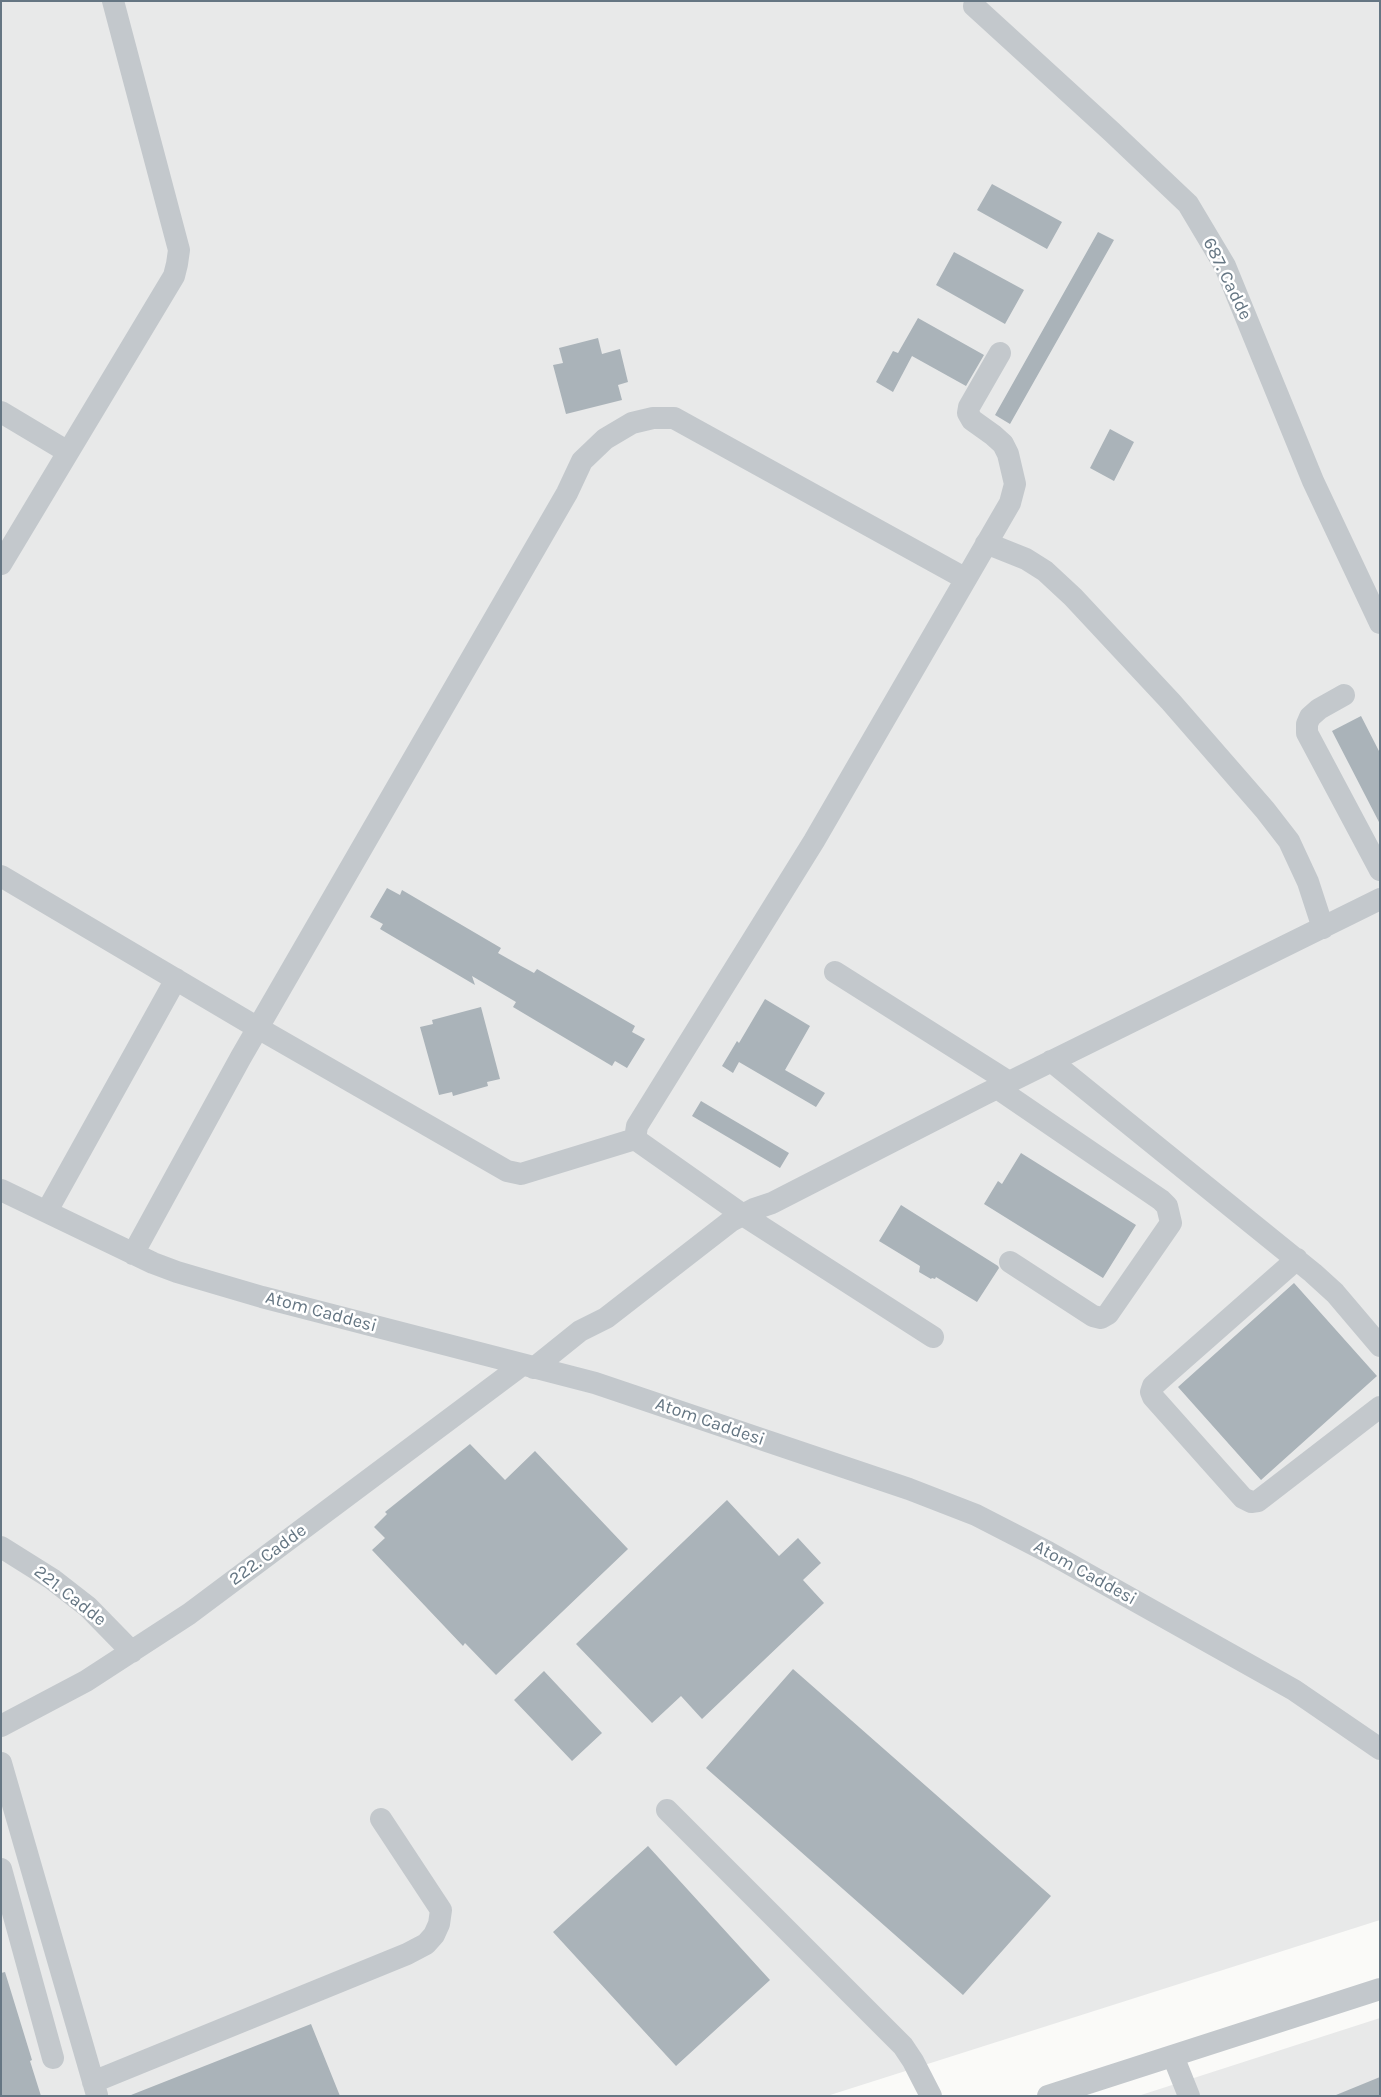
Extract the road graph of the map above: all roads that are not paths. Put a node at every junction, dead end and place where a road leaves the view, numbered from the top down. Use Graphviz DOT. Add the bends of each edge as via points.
graph roads {
  1 [pos="113,1"];
  2 [pos="974,6"];
  3 [pos="1000,353"];
  4 [pos="1,412"];
  5 [pos="68,452"];
  6 [pos="986,543"];
  7 [pos="1,564"];
  8 [pos="966,580"];
  9 [pos="1380,623"];
  10 [pos="1344,695"];
  11 [pos="1380,870"];
  12 [pos="1,876"];
  13 [pos="1380,900"];
  14 [pos="1323,928"];
  15 [pos="835,972"];
  16 [pos="176,979"];
  17 [pos="258,1028"];
  18 [pos="1051,1061"];
  19 [pos="1003,1085"];
  20 [pos="635,1139"];
  21 [pos="1,1190"];
  22 [pos="47,1211"];
  23 [pos="742,1215"];
  24 [pos="133,1254"];
  25 [pos="1297,1259"];
  26 [pos="1010,1262"];
  27 [pos="933,1337"];
  28 [pos="1380,1346"];
  29 [pos="528,1366"];
  30 [pos="1380,1407"];
  31 [pos="1,1547"];
  32 [pos="132,1652"];
  33 [pos="1,1726"];
  34 [pos="1380,1749"];
  35 [pos="1,1763"];
  36 [pos="667,1810"];
  37 [pos="381,1819"];
  38 [pos="1,1869"];
  39 [pos="1380,1990"];
  40 [pos="1173,2056"];
  41 [pos="53,2058"];
  42 [pos="95,2089"];
  43 [pos="931,2096"];
  44 [pos="1048,2096"];
  45 [pos="1189,2096"];
  1 -- 5 [label="street" via="179,256 174,276"];
  2 -- 9 [label="street, 687. Cadde" via="1188,204 1225,266 1314,481"];
  3 -- 6 [label="street" via="968,414 1003,444 1015,484 1010,503"];
  4 -- 5 [label="street"];
  5 -- 7 [label="street"];
  6 -- 8 [label="street"];
  6 -- 14 [label="street" via="1026,559 1045,571 1073,597 1266,810 1289,841 1308,882"];
  8 -- 17 [label="street" via="674,418 632,422 605,439 582,461 567,493"];
  8 -- 20 [label="street" via="814,841 637,1126"];
  10 -- 11 [label="street" via="1310,717 1306,724 1307,733"];
  12 -- 16 [label="street"];
  13 -- 14 [label="street, 222. Cadde"];
  14 -- 18 [label="street, 222. Cadde"];
  15 -- 19 [label="street"];
  16 -- 17 [label="street"];
  16 -- 22 [label="street"];
  17 -- 20 [label="street" via="514,1174"];
  17 -- 24 [label="street"];
  18 -- 19 [label="street, 222. Cadde"];
  18 -- 25 [label="street"];
  19 -- 23 [label="street, 222. Cadde" via="772,1203"];
  19 -- 26 [label="street" via="1161,1200 1171,1223 1108,1314 1101,1318 1092,1316"];
  20 -- 23 [label="street"];
  21 -- 22 [label="street, Atom Caddesi"];
  22 -- 24 [label="street, Atom Caddesi"];
  23 -- 27 [label="street"];
  23 -- 29 [label="street, 222. Cadde" via="606,1318 580,1331"];
  24 -- 29 [label="street, Atom Caddesi" via="177,1272 262,1297"];
  25 -- 28 [label="street" via="1335,1292"];
  25 -- 30 [label="street" via="1163,1376 1153,1386 1153,1397 1251,1502 1258,1501"];
  29 -- 32 [label="street, 222. Cadde" via="189,1614"];
  29 -- 34 [label="street, Atom Caddesi" via="595,1384 909,1489 976,1515 1286,1686"];
  31 -- 32 [label="street, 221. Cadde" via="52,1579 88,1607"];
  32 -- 33 [label="street, 222. Cadde" via="86,1681"];
  35 -- 42 [label="street"];
  36 -- 43 [label="street" via="903,2046"];
  37 -- 42 [label="street" via="441,1910 439,1924 426,1944"];
  38 -- 41 [label="street"];
  39 -- 40 [label="street"];
  40 -- 44 [label="street"];
  40 -- 45 [label="street"];
}
